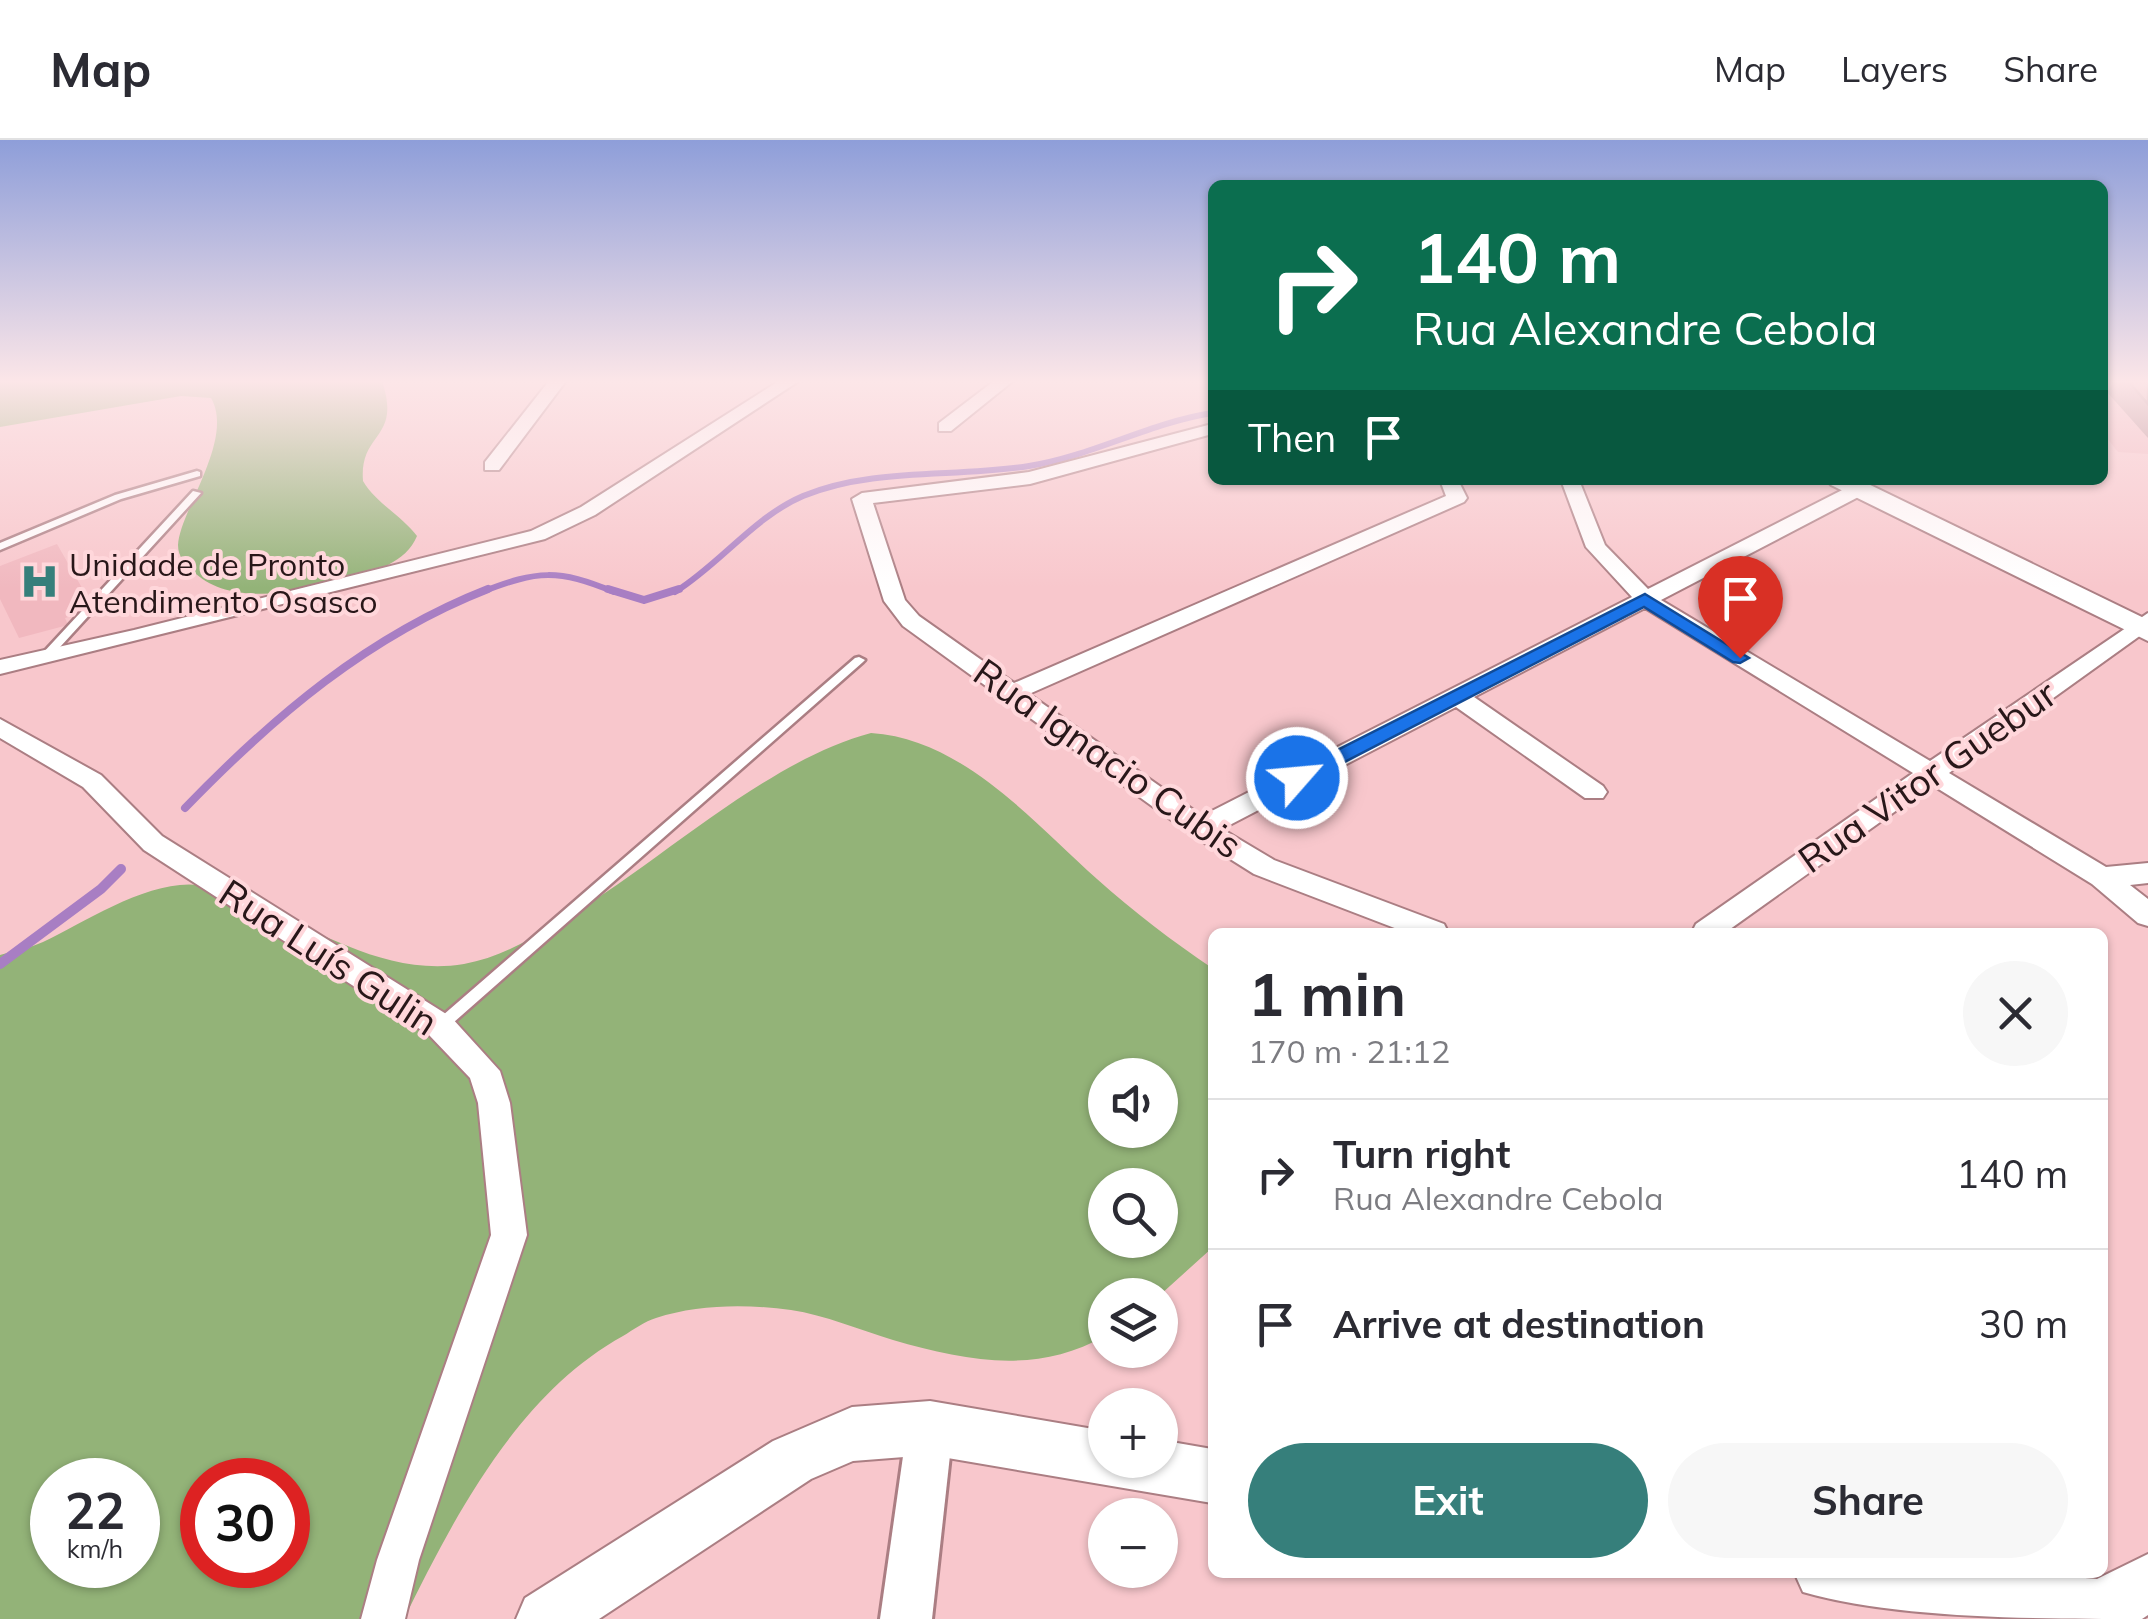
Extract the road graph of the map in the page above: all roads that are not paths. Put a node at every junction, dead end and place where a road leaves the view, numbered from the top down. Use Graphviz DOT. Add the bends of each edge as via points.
graph roads {
  1 [pos="504,450"];
  2 [pos="683,450"];
  3 [pos="1134,450"];
  4 [pos="492,466"];
  5 [pos="197,474"];
  6 [pos="1451,485"];
  7 [pos="1572,485"];
  8 [pos="1848,485"];
  9 [pos="1852,485"];
  10 [pos="196,493"];
  11 [pos="0,547"];
  12 [pos="1645,599"];
  13 [pos="2145,626"];
  14 [pos="46,656"];
  15 [pos="859,660"];
  16 [pos="0,667"];
  17 [pos="1014,692"];
  18 [pos="1458,696"];
  19 [pos="0,727"];
  20 [pos="1928,775"];
  21 [pos="1594,792"];
  22 [pos="1201,828"];
  23 [pos="2148,874"];
  24 [pos="2102,877"];
  25 [pos="2148,914"];
  26 [pos="1424,928"];
  27 [pos="1712,928"];
  28 [pos="440,1026"];
  29 [pos="930,1428"];
  30 [pos="1088,1455"];
  31 [pos="1178,1470"];
  32 [pos="1208,1475"];
  33 [pos="1861,1578"];
  34 [pos="2118,1604"];
  35 [pos="383,1619"];
  36 [pos="546,1619"];
  37 [pos="906,1619"];
  1 -- 4 [label="street"];
  2 -- 14 [label="street" via="538,535"];
  3 -- 17 [label="street, Rua Ignacio Cubis" via="1030,478 862,499 895,601 911,621"];
  5 -- 11 [label="lane" via="118,497"];
  6 -- 17 [label="street" via="1457,498"];
  7 -- 12 [label="street" via="1596,547"];
  8 -- 12 [label="street"];
  9 -- 13 [label="main road"];
  10 -- 14 [label="lane"];
  12 -- 18 [label="street"];
  12 -- 20 [label="street"];
  13 -- 20 [label="street, Rua Vitor Guebur"];
  14 -- 16 [label="street"];
  15 -- 28 [label="lane"];
  17 -- 22 [label="street, Rua Ignacio Cubis"];
  18 -- 21 [label="street"];
  18 -- 22 [label="street"];
  19 -- 28 [label="street, Rua Luís Gulin" via="92,780 152,843"];
  20 -- 24 [label="street"];
  20 -- 27 [label="street, Rua Vitor Guebur"];
  22 -- 26 [label="street, Rua Ignacio Cubis" via="1264,867"];
  23 -- 24 [label="street"];
  24 -- 25 [label="street"];
  28 -- 35 [label="street, Rua Luís Gulin" via="484,1071 494,1103 509,1235"];
  29 -- 30 [label="main road"];
  29 -- 36 [label="main road" via="852,1434 792,1460"];
  29 -- 37 [label="street"];
  31 -- 32 [label="main road"];
  33 -- 34 [label="main road" via="2053,1608"];
}
